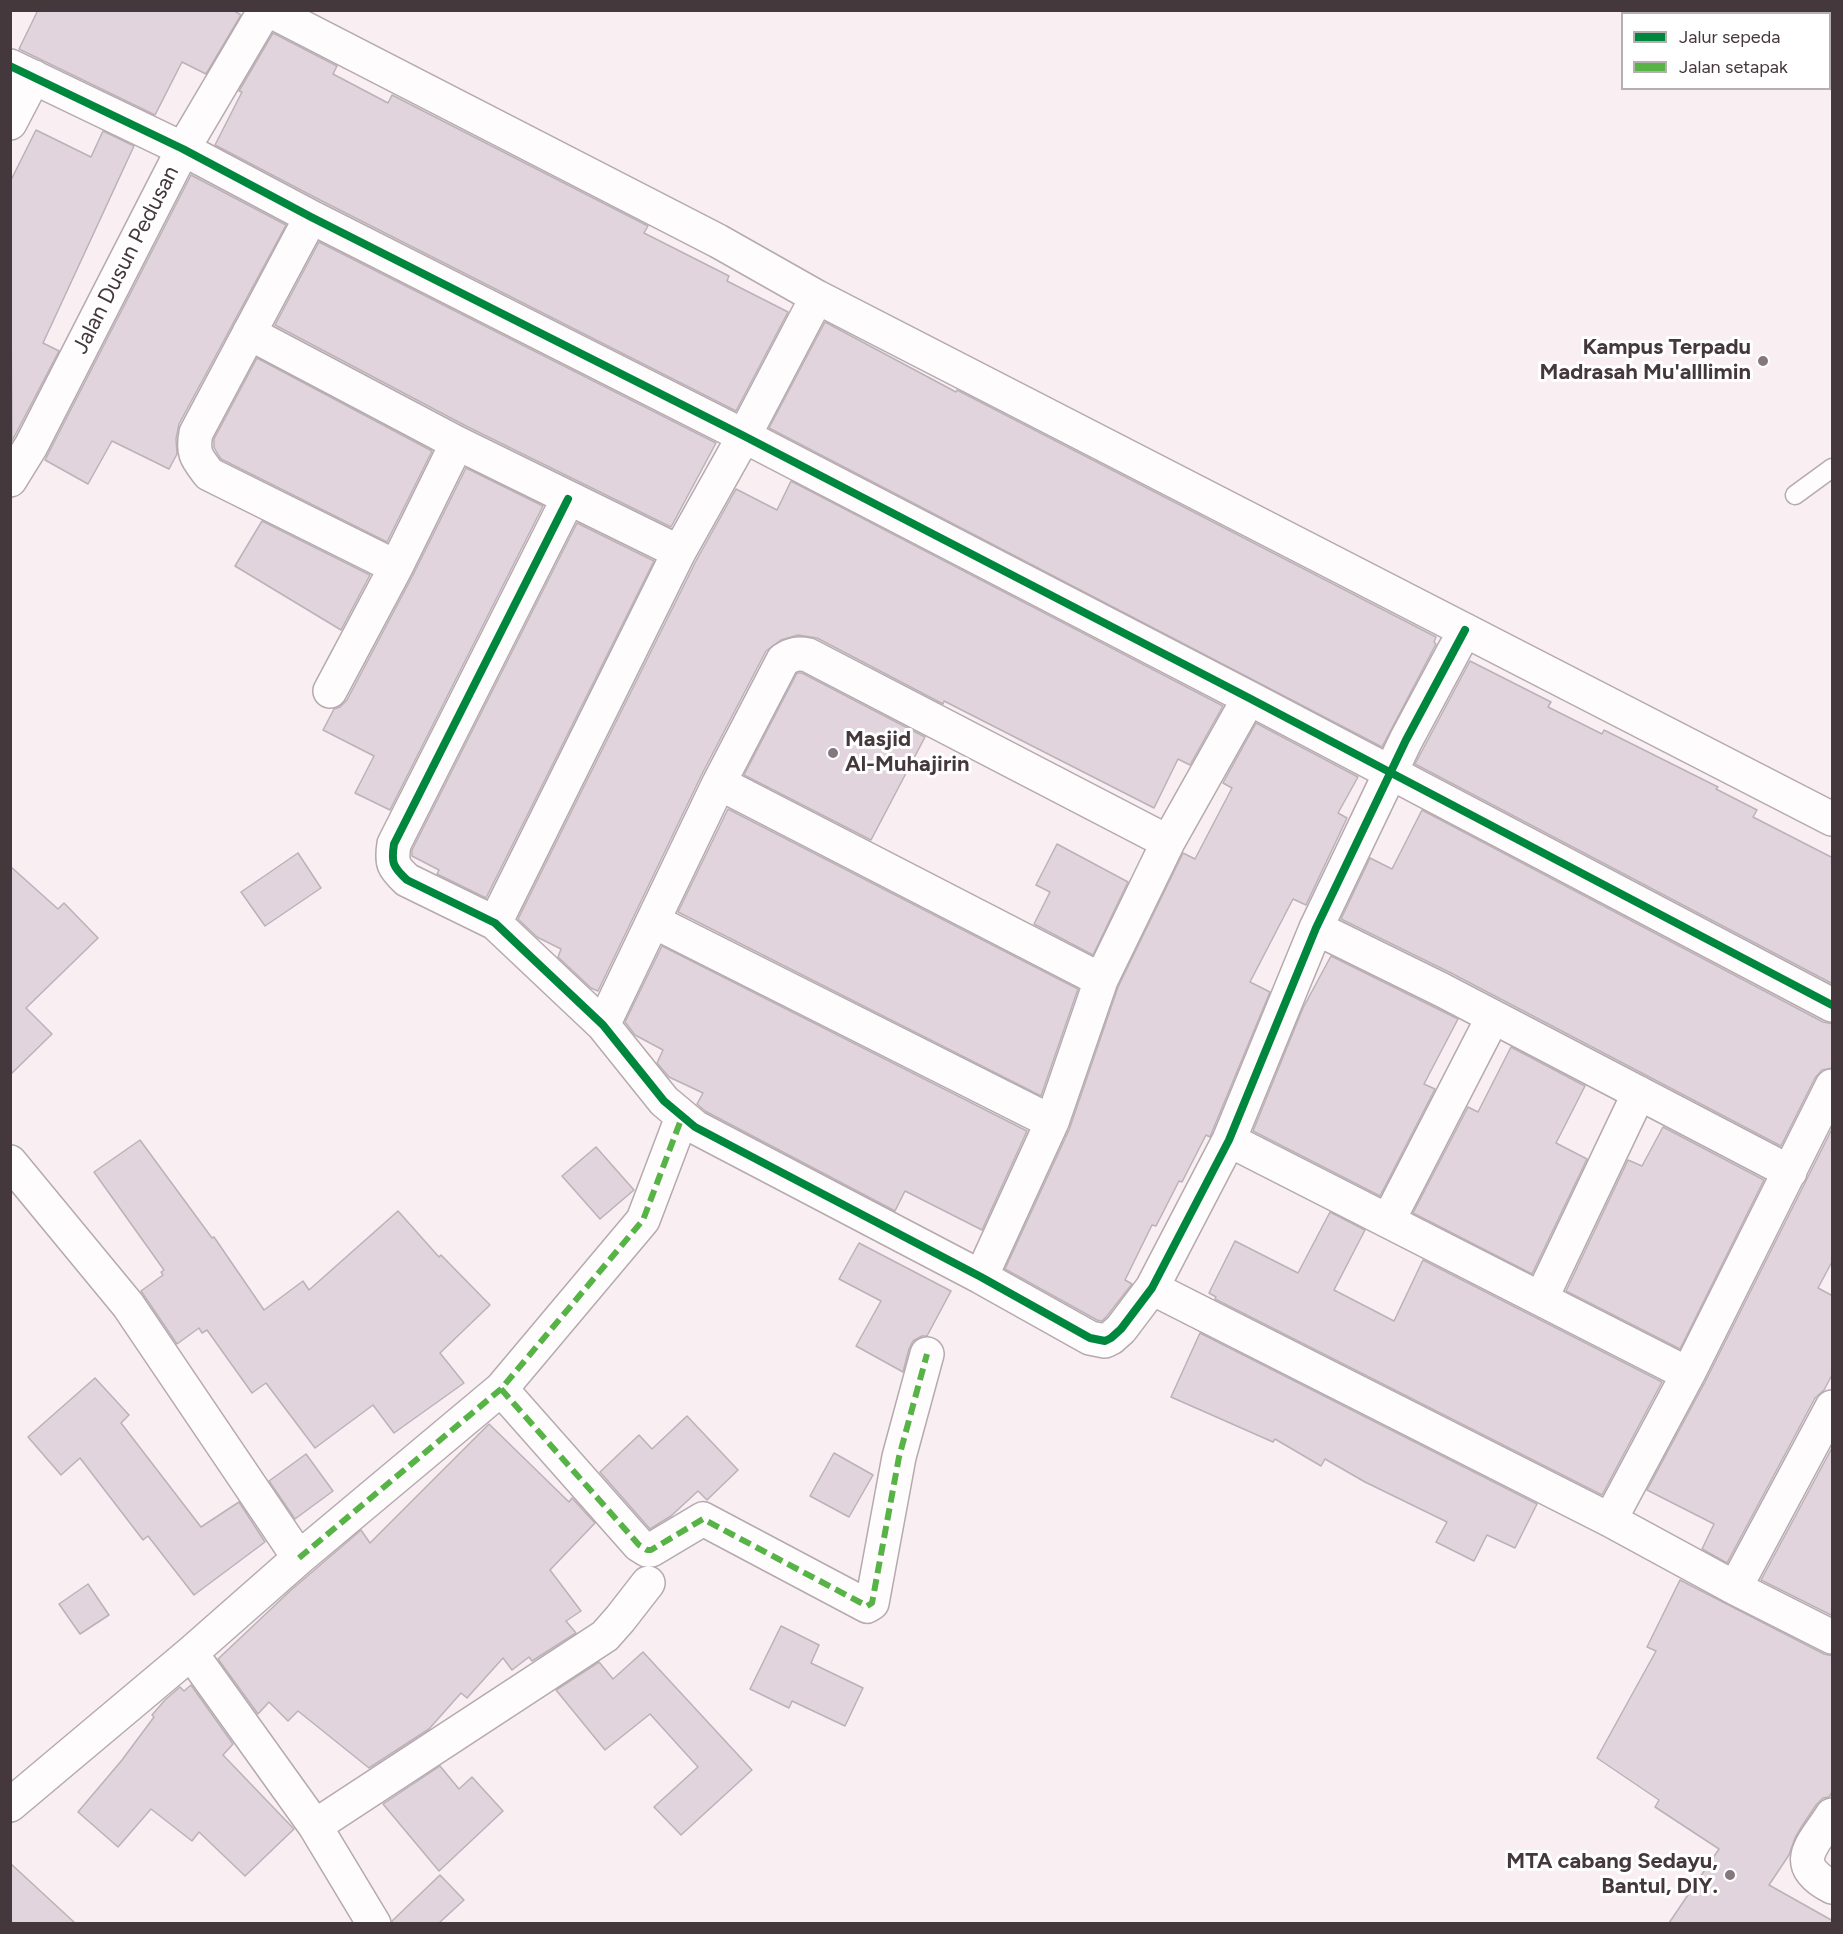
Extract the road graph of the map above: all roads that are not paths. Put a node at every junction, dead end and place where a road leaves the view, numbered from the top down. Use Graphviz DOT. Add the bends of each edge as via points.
graph roads {
  1 [pos="267,10"];
  2 [pos="22,71"];
  3 [pos="10,123"];
  4 [pos="183,149"];
  5 [pos="311,217"];
  6 [pos="817,297"];
  7 [pos="249,333"];
  8 [pos="744,436"];
  9 [pos="457,443"];
  10 [pos="1833,468"];
  11 [pos="10,480"];
  12 [pos="1795,495"];
  13 [pos="568,499"];
  14 [pos="679,552"];
  15 [pos="396,567"];
  16 [pos="1465,630"];
  17 [pos="330,691"];
  18 [pos="1249,698"];
  19 [pos="1390,774"];
  20 [pos="719,783"];
  21 [pos="1833,819"];
  22 [pos="1168,842"];
  23 [pos="653,921"];
  24 [pos="495,924"];
  25 [pos="1316,928"];
  26 [pos="1101,980"];
  27 [pos="1833,1005"];
  28 [pos="1493,1017"];
  29 [pos="603,1025"];
  30 [pos="1833,1086"];
  31 [pos="1639,1093"];
  32 [pos="682,1118"];
  33 [pos="1052,1122"];
  34 [pos="1229,1140"];
  35 [pos="10,1162"];
  36 [pos="1790,1172"];
  37 [pos="1388,1221"];
  38 [pos="981,1277"];
  39 [pos="1152,1288"];
  40 [pos="1541,1299"];
  41 [pos="927,1354"];
  42 [pos="1688,1374"];
  43 [pos="501,1389"];
  44 [pos="1833,1407"];
  45 [pos="1610,1520"];
  46 [pos="299,1558"];
  47 [pos="648,1583"];
  48 [pos="1735,1588"];
  49 [pos="1833,1637"];
  50 [pos="191,1653"];
  51 [pos="10,1805"];
  52 [pos="1833,1815"];
  53 [pos="315,1826"];
  54 [pos="1833,1887"];
  55 [pos="374,1923"];
  1 -- 4 [label="street, Jalan Dusun Pedusan"];
  1 -- 6 [label="street" via="718,241"];
  2 -- 3 [label="street"];
  2 -- 4 [label="street"];
  4 -- 5 [label="street"];
  4 -- 11 [label="street, Jalan Dusun Pedusan"];
  5 -- 7 [label="street"];
  5 -- 8 [label="street"];
  6 -- 8 [label="street"];
  6 -- 16 [label="street"];
  7 -- 9 [label="street"];
  7 -- 15 [label="street" via="196,433 194,447 199,460 209,474"];
  8 -- 14 [label="street"];
  8 -- 18 [label="street"];
  9 -- 13 [label="street"];
  9 -- 15 [label="street"];
  10 -- 12 [label="lane"];
  13 -- 14 [label="street"];
  13 -- 24 [label="street" via="394,844 395,870 407,880"];
  14 -- 24 [label="street"];
  15 -- 17 [label="street"];
  16 -- 19 [label="street"];
  16 -- 21 [label="street"];
  18 -- 19 [label="street"];
  18 -- 22 [label="street"];
  19 -- 25 [label="street"];
  19 -- 27 [label="street"];
  20 -- 22 [label="street" via="783,660 800,653"];
  20 -- 23 [label="street"];
  20 -- 26 [label="street"];
  22 -- 26 [label="street"];
  23 -- 29 [label="street"];
  23 -- 33 [label="street"];
  24 -- 29 [label="street"];
  25 -- 28 [label="street"];
  25 -- 34 [label="street"];
  26 -- 33 [label="street"];
  28 -- 31 [label="street"];
  28 -- 37 [label="street"];
  29 -- 32 [label="street"];
  30 -- 36 [label="street"];
  31 -- 36 [label="street"];
  31 -- 40 [label="street"];
  32 -- 38 [label="street"];
  32 -- 43 [label="street" via="643,1220"];
  33 -- 38 [label="street"];
  34 -- 37 [label="street"];
  34 -- 39 [label="street"];
  35 -- 46 [label="street" via="128,1305"];
  36 -- 42 [label="street"];
  37 -- 40 [label="street"];
  38 -- 39 [label="street" via="1090,1338 1105,1341 1121,1329"];
  39 -- 45 [label="street"];
  40 -- 42 [label="street"];
  41 -- 43 [label="street" via="899,1457 872,1603 867,1606 703,1519 647,1550"];
  42 -- 45 [label="street"];
  43 -- 46 [label="street"];
  44 -- 48 [label="street"];
  45 -- 48 [label="street"];
  46 -- 50 [label="street"];
  47 -- 53 [label="street" via="605,1636"];
  48 -- 49 [label="street"];
  50 -- 51 [label="street"];
  50 -- 53 [label="street"];
  52 -- 54 [label="street" via="1807,1854 1806,1863 1811,1872"];
  53 -- 55 [label="street"];
}
